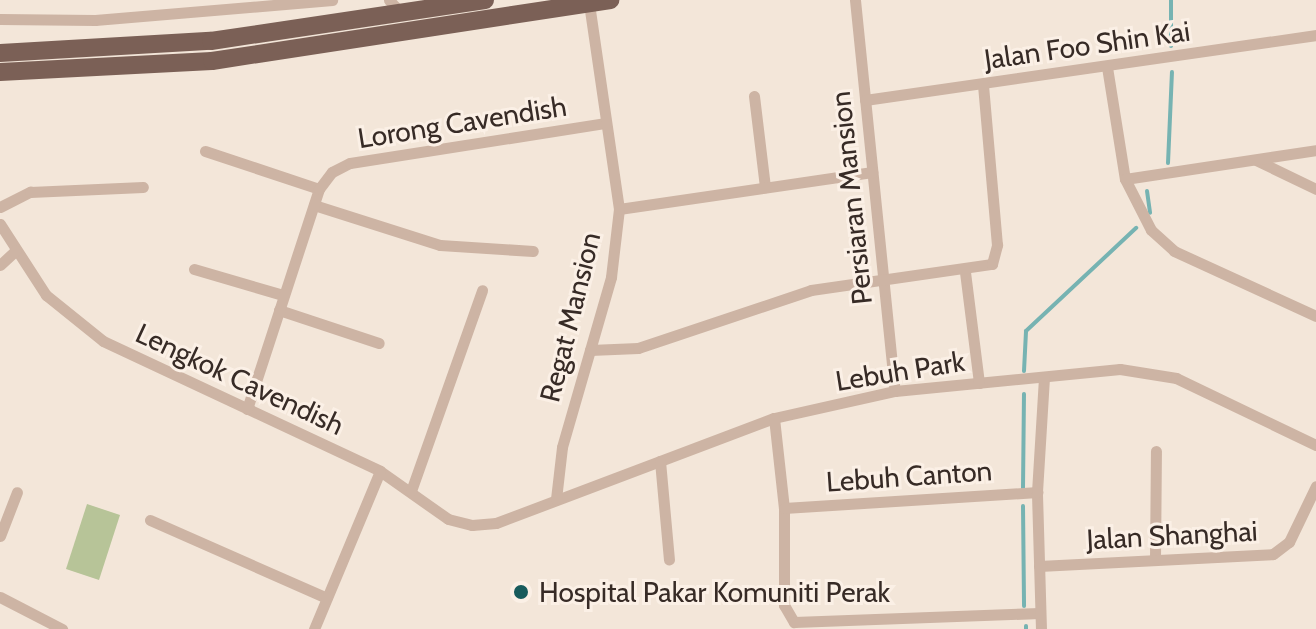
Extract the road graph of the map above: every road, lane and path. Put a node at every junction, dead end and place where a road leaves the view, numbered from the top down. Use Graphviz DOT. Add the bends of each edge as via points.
graph roads {
  1 [pos="332,0"];
  2 [pos="485,0"];
  3 [pos="610,0"];
  4 [pos="855,0"];
  5 [pos="589,3"];
  6 [pos="395,6"];
  7 [pos="0,19"];
  8 [pos="1316,35"];
  9 [pos="0,53"];
  10 [pos="1107,67"];
  11 [pos="4,73"];
  12 [pos="983,84"];
  13 [pos="754,96"];
  14 [pos="865,100"];
  15 [pos="606,123"];
  16 [pos="1316,150"];
  17 [pos="205,151"];
  18 [pos="1256,160"];
  19 [pos="872,172"];
  20 [pos="1125,179"];
  21 [pos="143,187"];
  22 [pos="765,187"];
  23 [pos="319,189"];
  24 [pos="1316,189"];
  25 [pos="314,205"];
  26 [pos="0,207"];
  27 [pos="619,209"];
  28 [pos="0,224"];
  29 [pos="15,251"];
  30 [pos="533,251"];
  31 [pos="0,265"];
  32 [pos="194,269"];
  33 [pos="965,272"];
  34 [pos="884,281"];
  35 [pos="482,290"];
  36 [pos="283,295"];
  37 [pos="279,310"];
  38 [pos="1316,316"];
  39 [pos="379,343"];
  40 [pos="590,350"];
  41 [pos="1044,377"];
  42 [pos="979,383"];
  43 [pos="895,391"];
  44 [pos="247,409"];
  45 [pos="774,418"];
  46 [pos="1316,445"];
  47 [pos="1156,451"];
  48 [pos="660,461"];
  49 [pos="380,471"];
  50 [pos="1316,486"];
  51 [pos="411,491"];
  52 [pos="17,492"];
  53 [pos="1037,492"];
  54 [pos="556,499"];
  55 [pos="784,508"];
  56 [pos="150,520"];
  57 [pos="496,523"];
  58 [pos="0,536"];
  59 [pos="669,560"];
  60 [pos="1155,560"];
  61 [pos="1039,566"];
  62 [pos="0,597"];
  63 [pos="327,598"];
  64 [pos="1040,613"];
  65 [pos="62,629"];
  66 [pos="314,629"];
  67 [pos="1041,629"];
  1 -- 7 [label="street" via="95,20"];
  2 -- 6 [label="main road"];
  3 -- 5 [label="main road"];
  4 -- 14 [label="street, Persiaran Mansion"];
  5 -- 11 [label="main road" via="212,61"];
  5 -- 15 [label="street, Regat Mansion"];
  6 -- 9 [label="main road" via="211,41"];
  8 -- 10 [label="street, Jalan Foo Shin Kai"];
  10 -- 12 [label="street, Jalan Foo Shin Kai"];
  10 -- 20 [label="street"];
  12 -- 14 [label="street, Jalan Foo Shin Kai"];
  12 -- 33 [label="street" via="997,255 981,270"];
  13 -- 22 [label="street"];
  14 -- 19 [label="street, Persiaran Mansion"];
  15 -- 23 [label="street, Lorong Cavendish" via="350,163"];
  15 -- 27 [label="street, Regat Mansion"];
  16 -- 18 [label="street"];
  17 -- 23 [label="street"];
  18 -- 20 [label="street"];
  18 -- 24 [label="street"];
  19 -- 22 [label="street"];
  19 -- 34 [label="street, Persiaran Mansion"];
  20 -- 38 [label="street" via="1151,230 1174,251"];
  21 -- 26 [label="street" via="30,192"];
  22 -- 27 [label="street"];
  23 -- 25 [label="street"];
  25 -- 30 [label="street" via="440,245"];
  25 -- 36 [label="street"];
  27 -- 40 [label="street, Regat Mansion" via="611,277"];
  28 -- 29 [label="street, Lengkok Cavendish"];
  29 -- 31 [label="street"];
  29 -- 44 [label="street, Lengkok Cavendish" via="46,295 79,325"];
  32 -- 36 [label="street"];
  33 -- 34 [label="street"];
  33 -- 42 [label="street"];
  34 -- 40 [label="street" via="811,290 638,348"];
  34 -- 43 [label="street, Persiaran Mansion"];
  35 -- 51 [label="street"];
  36 -- 37 [label="street"];
  37 -- 39 [label="street"];
  37 -- 44 [label="street"];
  40 -- 54 [label="street, Regat Mansion" via="562,447"];
  41 -- 42 [label="street, Lebuh Park"];
  41 -- 46 [label="street, Lebuh Park" via="1149,371"];
  41 -- 53 [label="street"];
  42 -- 43 [label="street, Lebuh Park"];
  43 -- 45 [label="street, Lebuh Park"];
  44 -- 49 [label="street, Lengkok Cavendish"];
  45 -- 48 [label="street, Lebuh Park"];
  45 -- 55 [label="street"];
  47 -- 60 [label="street"];
  48 -- 54 [label="street, Lebuh Park"];
  48 -- 59 [label="street"];
  49 -- 51 [label="street, Lengkok Cavendish"];
  49 -- 63 [label="street"];
  50 -- 60 [label="street, Jalan Shanghai" via="1289,542 1273,554"];
  51 -- 57 [label="street, Lengkok Cavendish" via="448,519"];
  52 -- 58 [label="street"];
  53 -- 55 [label="street, Lebuh Canton"];
  53 -- 61 [label="street"];
  54 -- 57 [label="street, Lebuh Park"];
  55 -- 64 [label="street" via="787,615 804,624"];
  56 -- 63 [label="street"];
  60 -- 61 [label="street, Jalan Shanghai"];
  61 -- 64 [label="street"];
  62 -- 65 [label="street"];
  63 -- 66 [label="street"];
  64 -- 67 [label="street"];
}
